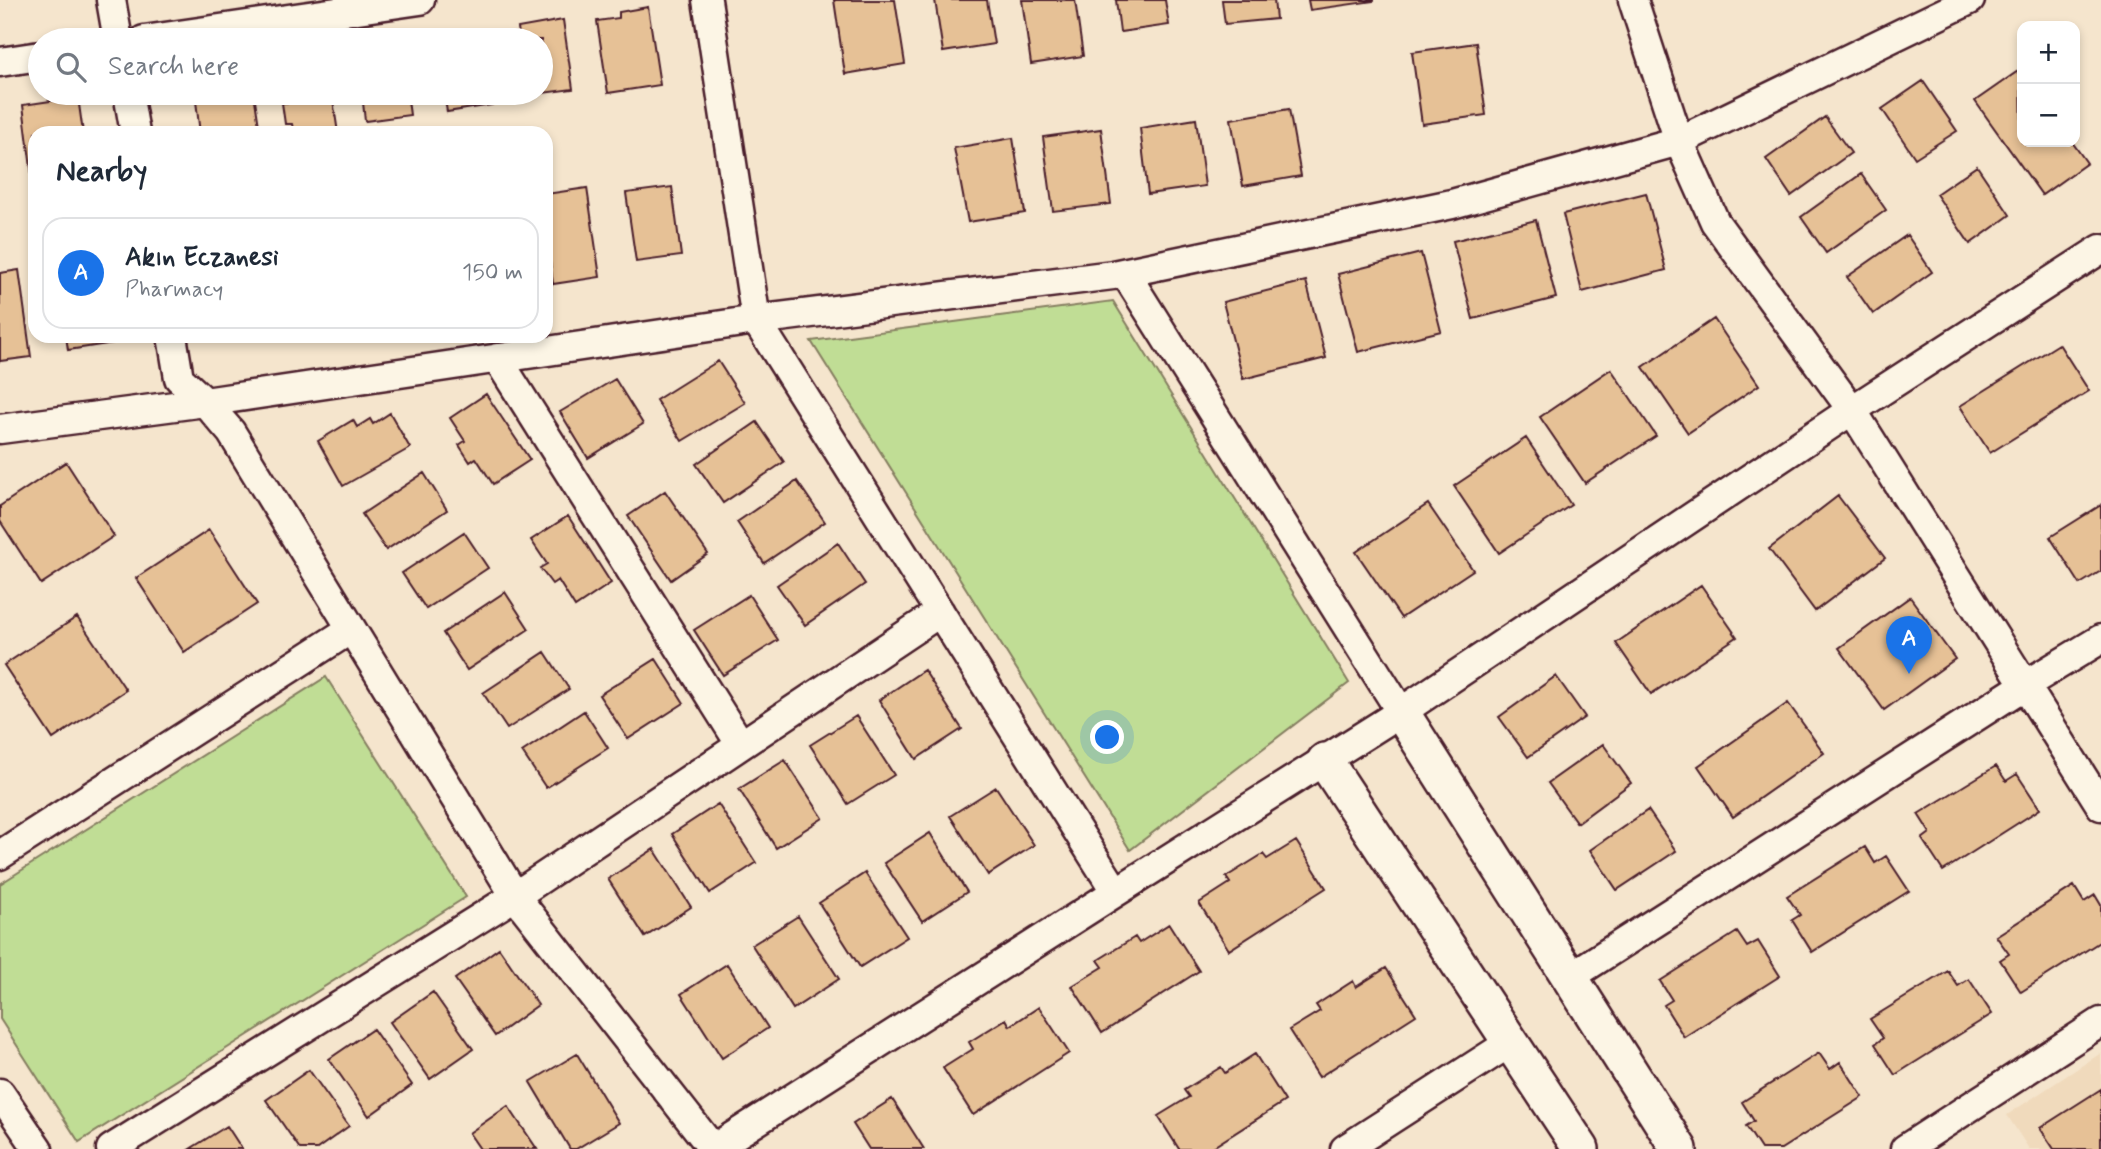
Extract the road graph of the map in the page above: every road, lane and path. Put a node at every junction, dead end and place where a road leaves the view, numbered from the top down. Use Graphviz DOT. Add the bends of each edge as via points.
graph roads {
  1 [pos="111,0"];
  2 [pos="420,0"];
  3 [pos="707,0"];
  4 [pos="1633,0"];
  5 [pos="1970,0"];
  6 [pos="116,28"];
  7 [pos="227,28"];
  8 [pos="28,58"];
  9 [pos="0,62"];
  10 [pos="130,105"];
  11 [pos="134,126"];
  12 [pos="1679,141"];
  13 [pos="2101,249"];
  14 [pos="1125,273"];
  15 [pos="756,320"];
  16 [pos="173,343"];
  17 [pos="497,358"];
  18 [pos="205,402"];
  19 [pos="1852,410"];
  20 [pos="0,429"];
  21 [pos="940,612"];
  22 [pos="351,629"];
  23 [pos="2101,639"];
  24 [pos="2025,685"];
  25 [pos="1401,712"];
  26 [pos="741,745"];
  27 [pos="1325,761"];
  28 [pos="2101,806"];
  29 [pos="0,855"];
  30 [pos="1116,892"];
  31 [pos="515,896"];
  32 [pos="1570,977"];
  33 [pos="2101,1021"];
  34 [pos="1511,1042"];
  35 [pos="0,1093"];
  36 [pos="38,1149"];
  37 [pos="111,1149"];
  38 [pos="713,1149"];
  39 [pos="1345,1149"];
  40 [pos="1581,1149"];
  41 [pos="1679,1149"];
  42 [pos="1905,1149"];
  1 -- 6 [label="street"];
  2 -- 7 [label="street"];
  3 -- 15 [label="street"];
  4 -- 12 [label="street"];
  5 -- 12 [label="street"];
  8 -- 9 [label="street"];
  10 -- 11 [label="street"];
  12 -- 14 [label="street" via="1452,204"];
  12 -- 19 [label="street" via="1715,222"];
  13 -- 19 [label="street"];
  14 -- 15 [label="street"];
  14 -- 25 [label="street"];
  15 -- 17 [label="street"];
  15 -- 21 [label="street"];
  16 -- 18 [label="street" via="180,378"];
  17 -- 18 [label="street"];
  17 -- 26 [label="street"];
  18 -- 20 [label="street"];
  18 -- 22 [label="street" via="231,432"];
  19 -- 24 [label="street"];
  19 -- 25 [label="street"];
  21 -- 26 [label="street"];
  21 -- 30 [label="street"];
  22 -- 29 [label="street"];
  22 -- 31 [label="street"];
  23 -- 24 [label="street"];
  24 -- 28 [label="street"];
  24 -- 32 [label="street"];
  25 -- 27 [label="street"];
  25 -- 32 [label="street"];
  26 -- 31 [label="street"];
  27 -- 30 [label="street"];
  27 -- 34 [label="street"];
  30 -- 38 [label="street"];
  31 -- 37 [label="street"];
  31 -- 38 [label="street"];
  32 -- 41 [label="street"];
  33 -- 42 [label="street"];
  34 -- 39 [label="street"];
  34 -- 40 [label="street"];
  35 -- 36 [label="street"];
}
